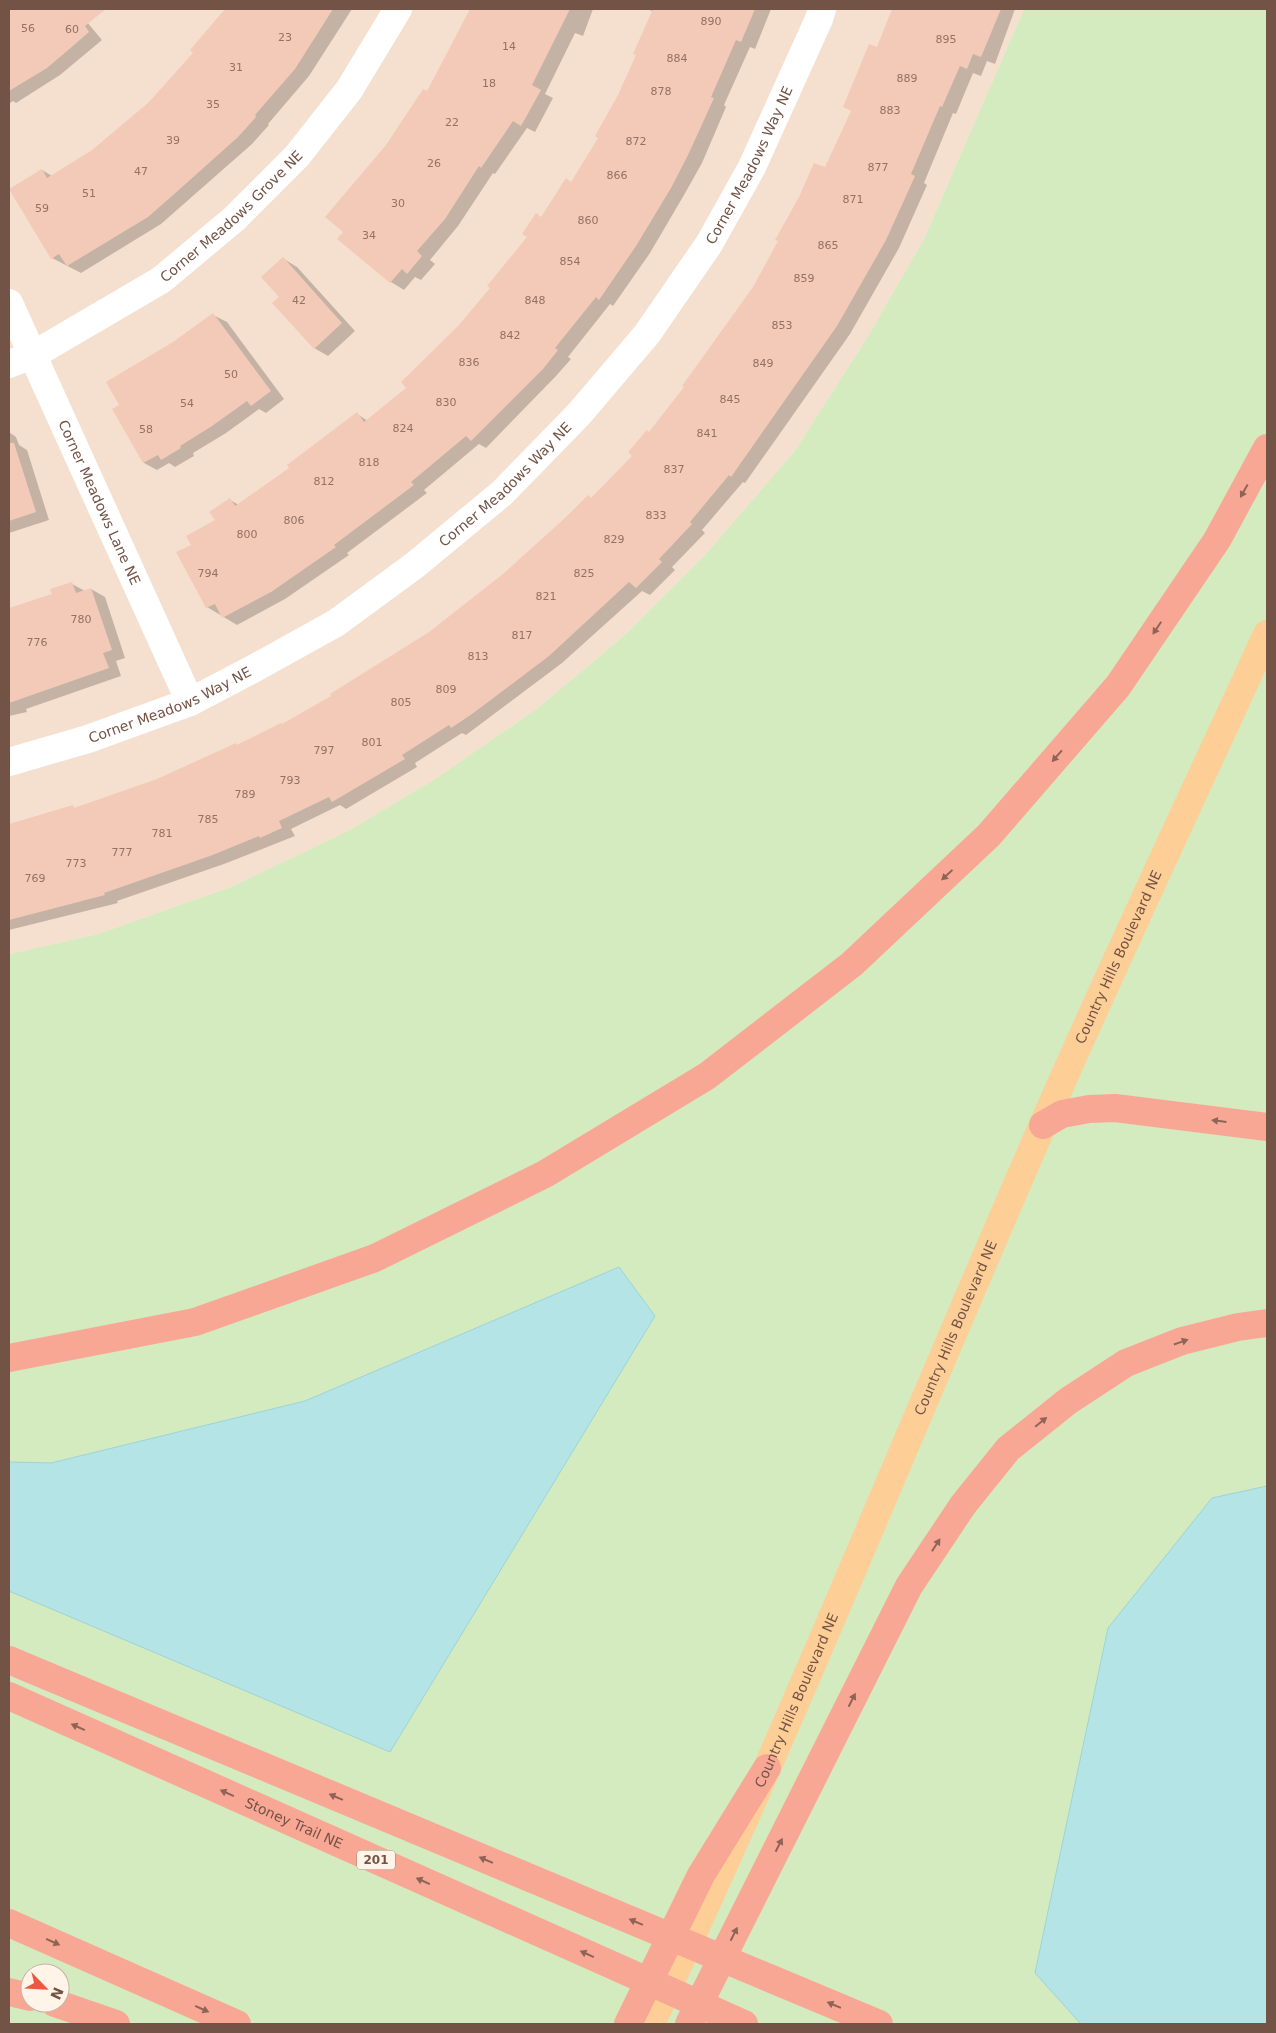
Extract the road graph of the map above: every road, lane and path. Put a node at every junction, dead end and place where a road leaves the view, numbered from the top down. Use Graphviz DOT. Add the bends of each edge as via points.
graph roads {
  1 [pos="398,9"];
  2 [pos="822,9"];
  3 [pos="9,303"];
  4 [pos="21,360"];
  5 [pos="1267,448"];
  6 [pos="1267,634"];
  7 [pos="190,702"];
  8 [pos="9,762"];
  9 [pos="1043,1125"];
  10 [pos="1267,1127"];
  11 [pos="1267,1323"];
  12 [pos="9,1358"];
  13 [pos="9,1660"];
  14 [pos="9,1696"];
  15 [pos="767,1768"];
  16 [pos="709,1879"];
  17 [pos="9,1923"];
  18 [pos="70,2008"];
  19 [pos="116,2024"];
  20 [pos="237,2024"];
  21 [pos="628,2024"];
  22 [pos="651,2024"];
  23 [pos="689,2024"];
  24 [pos="744,2024"];
  25 [pos="879,2024"];
  1 -- 4 [label="street, Corner Meadows Grove NE" via="338,105 297,156 234,219 160,280"];
  2 -- 7 [label="street, Corner Meadows Way NE" via="752,167 709,244 647,334 579,414 502,493 415,565 336,623"];
  3 -- 4 [label="street, Corner Meadows Lane NE"];
  4 -- 7 [label="street, Corner Meadows Lane NE"];
  5 -- 12 [label="highway, one-way" via="1217,540 1118,686 989,835 852,964 707,1076 545,1174 376,1258 195,1322"];
  6 -- 9 [label="main road, Country Hills Boulevard NE"];
  7 -- 8 [label="street, Corner Meadows Way NE" via="88,739"];
  10 -- 9 [label="highway, one-way" via="1115,1108 1062,1114"];
  9 -- 15 [label="main road, Country Hills Boulevard NE"];
  23 -- 11 [label="highway, one-way" via="909,1586 963,1505 1008,1449 1068,1401 1126,1364 1182,1341"];
  25 -- 13 [label="highway, one-way"];
  24 -- 14 [label="highway, Stoney Trail NE / 201, one-way"];
  15 -- 16 [label="highway"];
  16 -- 21 [label="highway"];
  16 -- 22 [label="main road"];
  17 -- 20 [label="highway, one-way"];
  18 -- 19 [label="highway"];
}
